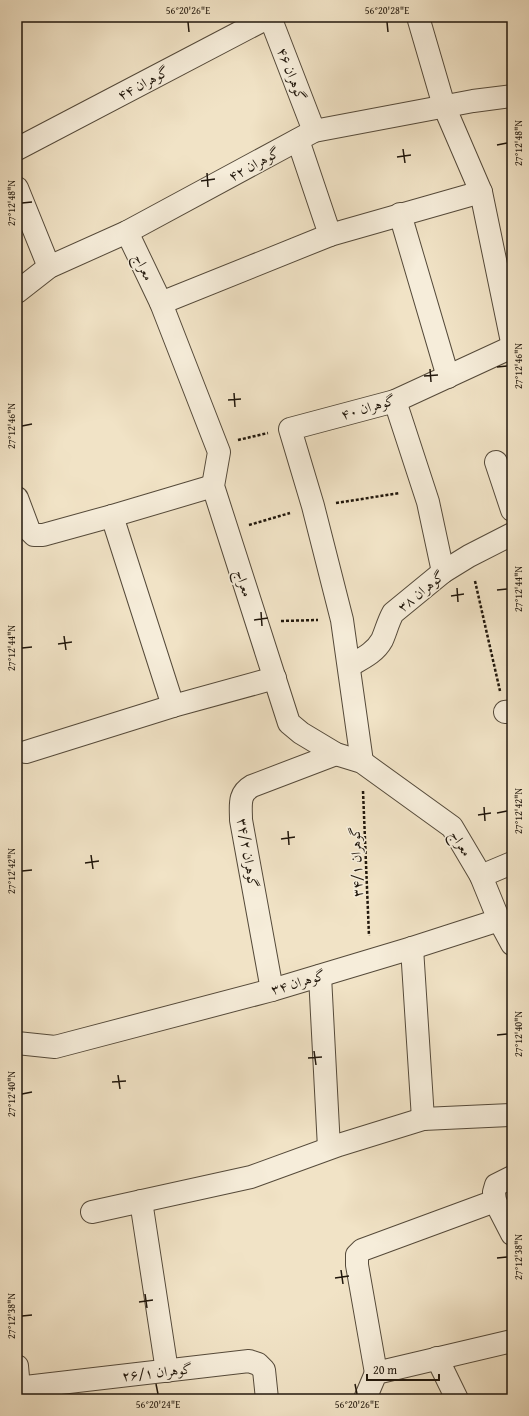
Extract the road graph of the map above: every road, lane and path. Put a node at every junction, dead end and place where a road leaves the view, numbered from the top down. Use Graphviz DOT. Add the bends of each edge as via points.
graph roads {
  1 [pos="269,17"];
  2 [pos="418,17"];
  3 [pos="512,96"];
  4 [pos="444,106"];
  5 [pos="306,136"];
  6 [pos="17,149"];
  7 [pos="17,188"];
  8 [pos="481,192"];
  9 [pos="400,214"];
  10 [pos="127,232"];
  11 [pos="330,235"];
  12 [pos="48,267"];
  13 [pos="17,292"];
  14 [pos="161,303"];
  15 [pos="512,342"];
  16 [pos="512,347"];
  17 [pos="448,376"];
  18 [pos="395,401"];
  19 [pos="290,429"];
  20 [pos="215,444"];
  21 [pos="496,462"];
  22 [pos="213,486"];
  23 [pos="17,498"];
  24 [pos="512,510"];
  25 [pos="112,516"];
  26 [pos="512,534"];
  27 [pos="469,556"];
  28 [pos="442,572"];
  29 [pos="342,620"];
  30 [pos="256,622"];
  31 [pos="349,666"];
  32 [pos="275,678"];
  33 [pos="173,706"];
  34 [pos="509,712"];
  35 [pos="26,752"];
  36 [pos="336,754"];
  37 [pos="362,762"];
  38 [pos="512,863"];
  39 [pos="481,876"];
  40 [pos="499,920"];
  41 [pos="512,944"];
  42 [pos="412,948"];
  43 [pos="370,961"];
  44 [pos="320,976"];
  45 [pos="272,990"];
  46 [pos="17,1043"];
  47 [pos="512,1115"];
  48 [pos="423,1119"];
  49 [pos="330,1148"];
  50 [pos="512,1178"];
  51 [pos="141,1201"];
  52 [pos="495,1201"];
  53 [pos="92,1212"];
  54 [pos="512,1234"];
  55 [pos="512,1341"];
  56 [pos="437,1358"];
  57 [pos="17,1366"];
  58 [pos="166,1371"];
  59 [pos="376,1373"];
  60 [pos="19,1391"];
  61 [pos="267,1399"];
  62 [pos="365,1399"];
  63 [pos="457,1399"];
  1 -- 5 [label="street, گوهران ۴۶"];
  1 -- 6 [label="street, گوهران ۴۴"];
  2 -- 4 [label="street"];
  3 -- 4 [label="street, گوهران ۴۲"];
  4 -- 5 [label="street, گوهران ۴۲"];
  4 -- 8 [label="street"];
  5 -- 10 [label="street, گوهران ۴۲"];
  5 -- 11 [label="street, گوهران ۴۶"];
  7 -- 12 [label="street"];
  8 -- 9 [label="street"];
  8 -- 15 [label="street"];
  9 -- 11 [label="street"];
  9 -- 17 [label="street"];
  10 -- 12 [label="street, گوهران ۴۲"];
  10 -- 14 [label="street, معراج"];
  11 -- 14 [label="street"];
  12 -- 13 [label="street, گوهران ۴۲"];
  14 -- 20 [label="street, معراج"];
  16 -- 17 [label="street, گوهران ۴۰"];
  17 -- 18 [label="street, گوهران ۴۰"];
  18 -- 19 [label="street, گوهران ۴۰"];
  18 -- 28 [label="street" via="428,502"];
  19 -- 20 [label="path"];
  19 -- 29 [label="street"];
  20 -- 22 [label="street, معراج" via="218,452"];
  21 -- 24 [label="street"];
  22 -- 25 [label="street"];
  22 -- 30 [label="street, معراج"];
  23 -- 25 [label="street" via="29,530 34,535 43,535"];
  25 -- 33 [label="street"];
  26 -- 27 [label="street, گوهران ۳۸"];
  27 -- 28 [label="street, گوهران ۳۸"];
  27 -- 34 [label="path"];
  28 -- 31 [label="street, گوهران ۳۸" via="394,613 376,648"];
  29 -- 30 [label="path"];
  29 -- 31 [label="street"];
  30 -- 32 [label="street, معراج"];
  31 -- 37 [label="street"];
  32 -- 33 [label="street"];
  32 -- 36 [label="street, معراج" via="289,723"];
  33 -- 35 [label="street"];
  36 -- 37 [label="street, معراج"];
  36 -- 45 [label="street, گوهران ۳۴/۲" via="252,786 246,789 241,797 241,820"];
  37 -- 39 [label="street, معراج" via="452,827"];
  37 -- 43 [label="path, گوهران ۳۴/۱"];
  38 -- 39 [label="street"];
  39 -- 40 [label="street"];
  40 -- 41 [label="street"];
  40 -- 42 [label="street, گوهران ۳۴"];
  42 -- 43 [label="street, گوهران ۳۴"];
  42 -- 48 [label="street"];
  43 -- 44 [label="street, گوهران ۳۴"];
  44 -- 45 [label="street, گوهران ۳۴"];
  44 -- 49 [label="street"];
  45 -- 46 [label="street, گوهران ۳۴" via="55,1047"];
  47 -- 48 [label="street"];
  48 -- 49 [label="street"];
  49 -- 51 [label="street" via="251,1177"];
  50 -- 52 [label="street" via="496,1185"];
  51 -- 53 [label="street"];
  51 -- 58 [label="street"];
  52 -- 54 [label="street"];
  52 -- 59 [label="street" via="362,1250 357,1255"];
  55 -- 56 [label="street"];
  56 -- 59 [label="street"];
  56 -- 63 [label="street"];
  57 -- 60 [label="street"];
  58 -- 60 [label="street, گوهران ۲۶/۱"];
  58 -- 61 [label="street, گوهران ۲۶/۱" via="249,1362 258,1364 264,1370"];
  59 -- 62 [label="street"];
}
